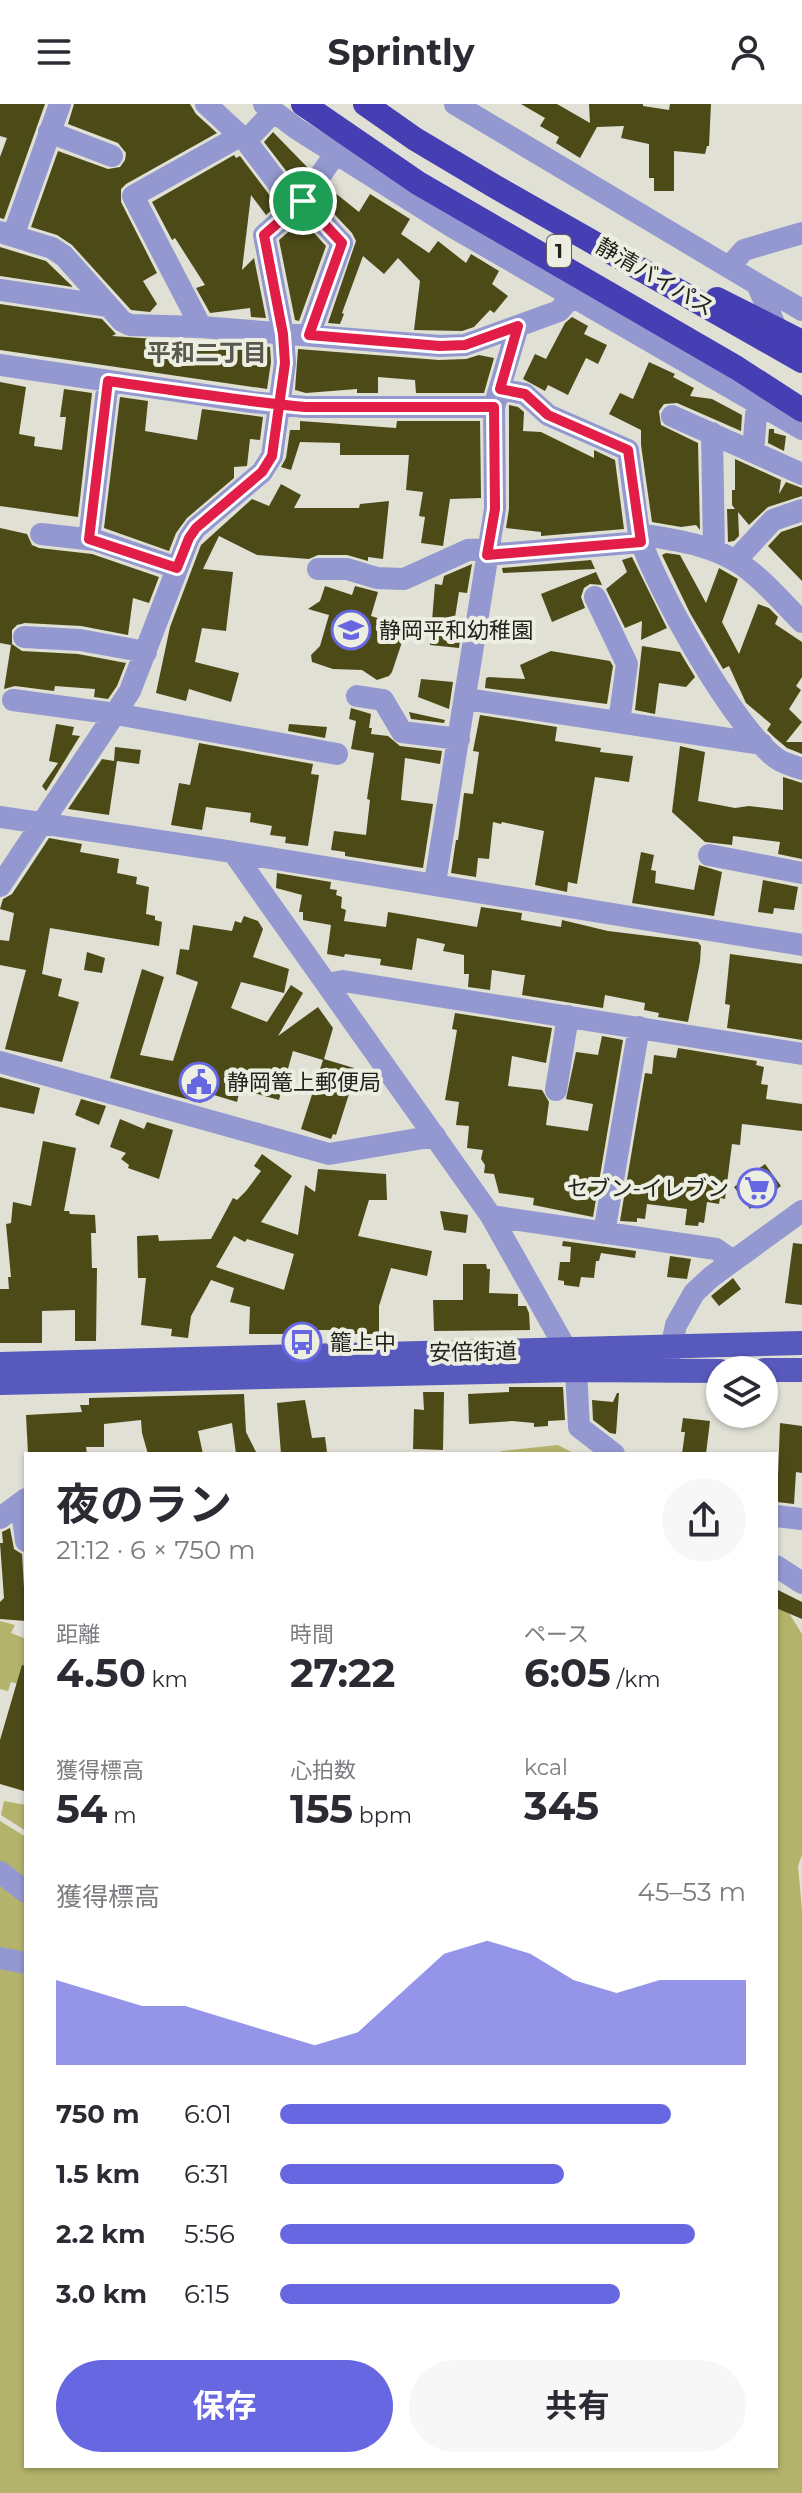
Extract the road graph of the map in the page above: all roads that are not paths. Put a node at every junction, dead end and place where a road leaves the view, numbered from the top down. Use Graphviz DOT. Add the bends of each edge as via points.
graph roads {
  1 [pos="60,104"];
  2 [pos="206,104"];
  3 [pos="322,104"];
  4 [pos="356,104"];
  5 [pos="365,104"];
  6 [pos="455,104"];
  7 [pos="281,108"];
  8 [pos="49,132"];
  9 [pos="243,138"];
  10 [pos="335,154"];
  11 [pos="112,156"];
  12 [pos="299,204"];
  13 [pos="802,233"];
  14 [pos="6,234"];
  15 [pos="729,267"];
  16 [pos="757,284"];
  17 [pos="0,290"];
  18 [pos="572,296"];
  19 [pos="108,306"];
  20 [pos="802,310"];
  21 [pos="518,326"];
  22 [pos="201,327"];
  23 [pos="777,330"];
  24 [pos="283,334"];
  25 [pos="309,335"];
  26 [pos="802,342"];
  27 [pos="802,361"];
  28 [pos="0,365"];
  29 [pos="108,381"];
  30 [pos="802,391"];
  31 [pos="497,398"];
  32 [pos="757,403"];
  33 [pos="279,405"];
  34 [pos="802,410"];
  35 [pos="672,416"];
  36 [pos="802,429"];
  37 [pos="712,433"];
  38 [pos="753,452"];
  39 [pos="802,474"];
  40 [pos="802,510"];
  41 [pos="41,534"];
  42 [pos="640,538"];
  43 [pos="89,539"];
  44 [pos="487,552"];
  45 [pos="724,556"];
  46 [pos="177,568"];
  47 [pos="318,569"];
  48 [pos="595,597"];
  49 [pos="802,622"];
  50 [pos="24,637"];
  51 [pos="146,652"];
  52 [pos="357,696"];
  53 [pos="466,699"];
  54 [pos="13,700"];
  55 [pos="116,714"];
  56 [pos="619,722"];
  57 [pos="459,739"];
  58 [pos="762,744"];
  59 [pos="337,754"];
  60 [pos="802,769"];
  61 [pos="0,817"];
  62 [pos="42,824"];
  63 [pos="233,852"];
  64 [pos="709,855"];
  65 [pos="802,873"];
  66 [pos="435,883"];
  67 [pos="0,886"];
  68 [pos="802,945"];
  69 [pos="327,984"];
  70 [pos="568,1016"];
  71 [pos="639,1027"];
  72 [pos="802,1054"];
  73 [pos="0,1062"];
  74 [pos="556,1090"];
  75 [pos="435,1136"];
  76 [pos="802,1211"];
  77 [pos="491,1216"];
  78 [pos="604,1233"];
  79 [pos="733,1261"];
  80 [pos="802,1343"];
  81 [pos="670,1346"];
  82 [pos="571,1360"];
  83 [pos="0,1364"];
  84 [pos="778,1370"];
  85 [pos="802,1370"];
  86 [pos="706,1371"];
  87 [pos="667,1372"];
  88 [pos="0,1383"];
  89 [pos="611,1452"];
  90 [pos="24,1501"];
  91 [pos="778,1516"];
  92 [pos="0,1518"];
  93 [pos="802,1519"];
  94 [pos="778,1567"];
  95 [pos="802,1583"];
  96 [pos="0,1872"];
  97 [pos="24,1890"];
  98 [pos="0,1958"];
  99 [pos="24,1963"];
  1 -- 8 [label="street"];
  2 -- 9 [label="street"];
  3 -- 30 [label="highway, 静清バイパス / 1" via="430,177"];
  4 -- 23 [label="highway"];
  5 -- 27 [label="highway, 静清バイパス / 1, bridge" via="494,186"];
  6 -- 15 [label="street"];
  7 -- 9 [label="street"];
  7 -- 10 [label="street" via="297,129"];
  7 -- 34 [label="highway"];
  8 -- 11 [label="street"];
  8 -- 14 [label="street"];
  9 -- 12 [label="street"];
  9 -- 22 [label="street" via="133,196"];
  10 -- 12 [label="street"];
  10 -- 18 [label="street"];
  12 -- 24 [label="street" via="264,235"];
  12 -- 25 [label="street" via="342,243"];
  13 -- 15 [label="street" via="744,250"];
  14 -- 19 [label="street" via="64,256"];
  15 -- 16 [label="street"];
  16 -- 20 [label="street"];
  16 -- 23 [label="street"];
  17 -- 19 [label="street"];
  18 -- 21 [label="street" via="559,311"];
  18 -- 32 [label="street"];
  19 -- 22 [label="street" via="130,325"];
  21 -- 25 [label="street" via="453,346"];
  21 -- 31 [label="street"];
  22 -- 24 [label="street"];
  23 -- 26 [label="highway"];
  24 -- 25 [label="street"];
  24 -- 33 [label="street"];
  28 -- 29 [label="street"];
  29 -- 33 [label="street"];
  29 -- 43 [label="street"];
  31 -- 33 [label="street"];
  31 -- 42 [label="street" via="525,394 548,415 628,450"];
  31 -- 44 [label="street" via="495,509"];
  32 -- 36 [label="street"];
  32 -- 38 [label="street"];
  33 -- 46 [label="street" via="272,456 262,472 196,528"];
  35 -- 37 [label="street"];
  37 -- 38 [label="street"];
  37 -- 45 [label="street"];
  38 -- 39 [label="street"];
  40 -- 45 [label="street" via="773,520"];
  41 -- 43 [label="street"];
  42 -- 44 [label="street"];
  42 -- 45 [label="street" via="693,543"];
  42 -- 58 [label="street" via="715,683"];
  43 -- 46 [label="street"];
  44 -- 47 [label="street" via="468,550 404,579"];
  44 -- 53 [label="street"];
  45 -- 49 [label="street" via="742,565"];
  46 -- 51 [label="street"];
  48 -- 56 [label="street" via="627,664"];
  50 -- 51 [label="street"];
  51 -- 55 [label="street"];
  52 -- 57 [label="street" via="383,700 402,732"];
  53 -- 56 [label="street"];
  53 -- 57 [label="street"];
  54 -- 55 [label="street"];
  55 -- 59 [label="street"];
  55 -- 62 [label="street"];
  56 -- 58 [label="street"];
  57 -- 66 [label="street"];
  58 -- 60 [label="street" via="777,759"];
  61 -- 62 [label="street"];
  62 -- 63 [label="street"];
  62 -- 67 [label="street"];
  63 -- 66 [label="street"];
  63 -- 69 [label="street"];
  64 -- 65 [label="street"];
  66 -- 68 [label="street"];
  69 -- 70 [label="street" via="343,981"];
  69 -- 75 [label="street"];
  70 -- 71 [label="street"];
  70 -- 74 [label="street"];
  71 -- 72 [label="street"];
  71 -- 78 [label="street"];
  73 -- 75 [label="street" via="329,1154"];
  75 -- 77 [label="street"];
  76 -- 79 [label="street"];
  77 -- 78 [label="street"];
  77 -- 82 [label="street"];
  78 -- 79 [label="street" via="716,1249"];
  79 -- 81 [label="street" via="694,1293"];
  80 -- 81 [label="main road, 安倍街道"];
  81 -- 82 [label="main road, 安倍街道"];
  81 -- 87 [label="street"];
  82 -- 83 [label="main road, 安倍街道"];
  82 -- 87 [label="main road, 安倍街道"];
  82 -- 88 [label="main road, 安倍街道"];
  82 -- 89 [label="street" via="579,1427"];
  84 -- 85 [label="main road"];
  86 -- 87 [label="main road, 安倍街道"];
  90 -- 92 [label="street"];
  91 -- 93 [label="street"];
  94 -- 95 [label="street"];
  96 -- 97 [label="street"];
  98 -- 99 [label="street"];
}
